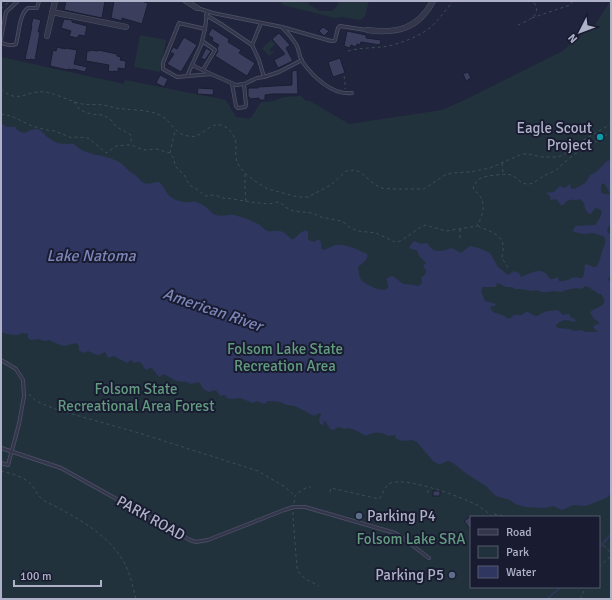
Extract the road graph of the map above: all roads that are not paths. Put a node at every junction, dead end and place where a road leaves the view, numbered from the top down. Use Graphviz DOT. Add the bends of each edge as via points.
graph roads {
  1 [pos="18,1"];
  2 [pos="39,1"];
  3 [pos="55,1"];
  4 [pos="186,1"];
  5 [pos="433,1"];
  6 [pos="197,8"];
  7 [pos="52,12"];
  8 [pos="207,12"];
  9 [pos="206,15"];
  10 [pos="261,23"];
  11 [pos="126,27"];
  12 [pos="282,27"];
  13 [pos="205,29"];
  14 [pos="367,30"];
  15 [pos="47,36"];
  16 [pos="1,41"];
  17 [pos="202,41"];
  18 [pos="252,45"];
  19 [pos="302,60"];
  20 [pos="192,65"];
  21 [pos="203,70"];
  22 [pos="211,74"];
  23 [pos="187,76"];
  24 [pos="264,77"];
  25 [pos="232,84"];
  26 [pos="244,84"];
  27 [pos="352,93"];
  28 [pos="1,360"];
  29 [pos="1,448"];
  30 [pos="12,451"];
  31 [pos="1,463"];
  32 [pos="429,558"];
  1 -- 16 [label="lane" via="6,12"];
  2 -- 16 [label="lane" via="37,8 26,9 24,12 16,44"];
  3 -- 7 [label="street"];
  4 -- 6 [label="street"];
  5 -- 14 [label="street" via="423,16 409,26 385,32"];
  6 -- 8 [label="lane"];
  7 -- 11 [label="street"];
  7 -- 15 [label="street"];
  8 -- 9 [label="lane"];
  8 -- 10 [label="lane"];
  9 -- 13 [label="lane"];
  9 -- 18 [label="lane"];
  10 -- 12 [label="lane"];
  10 -- 18 [label="lane"];
  12 -- 14 [label="lane" via="331,41 335,40 340,26"];
  12 -- 19 [label="lane" via="296,44"];
  13 -- 17 [label="lane"];
  13 -- 23 [label="lane" via="179,23 163,63 164,70 176,76"];
  17 -- 20 [label="lane"];
  17 -- 21 [label="lane" via="215,50"];
  18 -- 24 [label="lane"];
  19 -- 24 [label="lane"];
  19 -- 27 [label="lane" via="332,90 345,94"];
  20 -- 21 [label="lane"];
  20 -- 23 [label="lane"];
  21 -- 22 [label="lane"];
  22 -- 23 [label="lane"];
  22 -- 25 [label="lane"];
  24 -- 26 [label="lane"];
  25 -- 26 [label="lane"];
  25 -- 26 [label="lane" via="238,108 246,105"];
  28 -- 30 [label="lane" via="16,369 23,380 24,388"];
  29 -- 30 [label="lane, PARK ROAD"];
  30 -- 31 [label="lane" via="8,465"];
  30 -- 32 [label="lane, PARK ROAD" via="61,468 196,542 208,540 294,507 305,507 395,533"];
}
